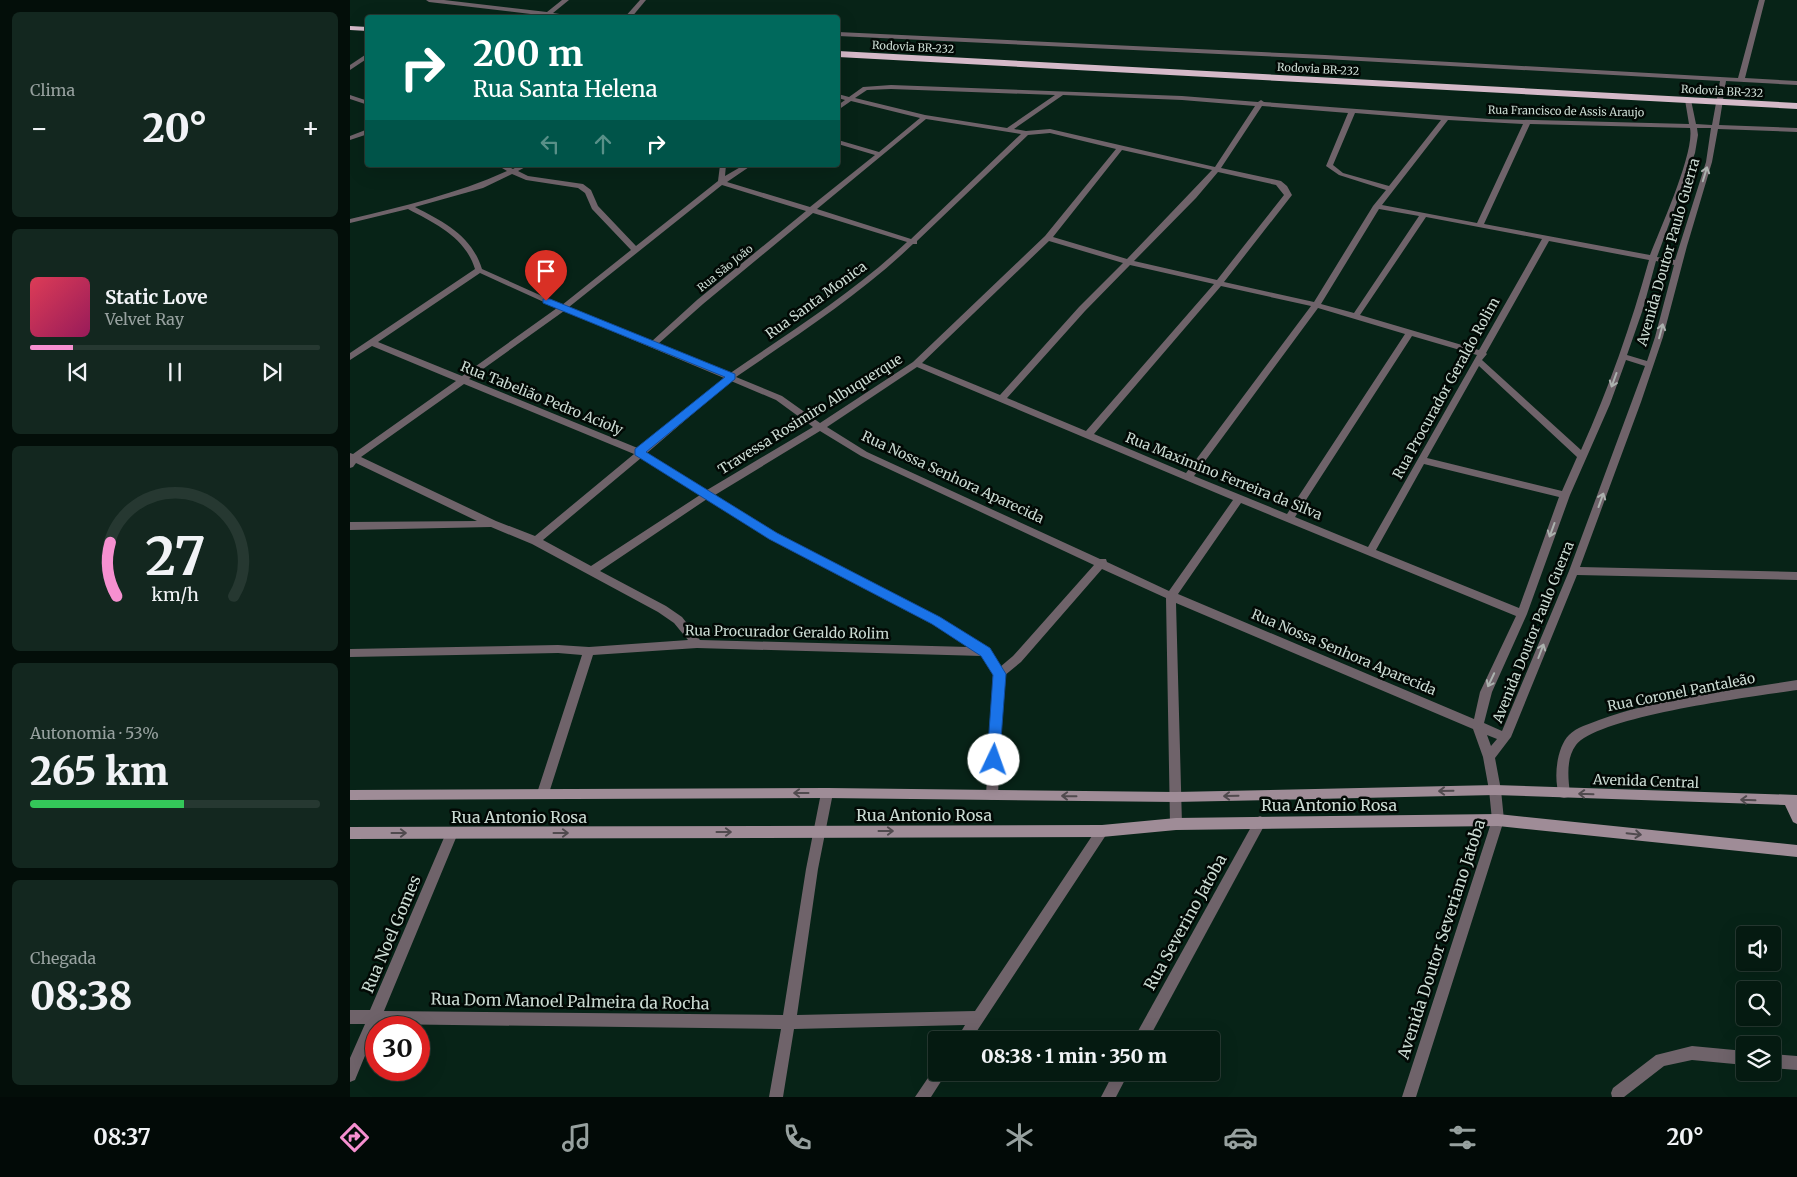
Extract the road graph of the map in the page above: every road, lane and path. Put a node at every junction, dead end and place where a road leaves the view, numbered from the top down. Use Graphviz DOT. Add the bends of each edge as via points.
graph roads {
  1 [pos="429,0"];
  2 [pos="479,0"];
  3 [pos="566,0"];
  4 [pos="644,0"];
  5 [pos="1762,0"];
  6 [pos="473,4"];
  7 [pos="549,13"];
  8 [pos="563,15"];
  9 [pos="629,15"];
  10 [pos="350,28"];
  11 [pos="365,29"];
  12 [pos="840,34"];
  13 [pos="840,54"];
  14 [pos="365,56"];
  15 [pos="352,57"];
  16 [pos="365,57"];
  17 [pos="350,68"];
  18 [pos="1723,79"];
  19 [pos="1741,80"];
  20 [pos="1797,83"];
  21 [pos="1062,93"];
  22 [pos="840,96"];
  23 [pos="350,97"];
  24 [pos="850,99"];
  25 [pos="1688,100"];
  26 [pos="365,102"];
  27 [pos="1261,102"];
  28 [pos="1718,102"];
  29 [pos="840,106"];
  30 [pos="1797,106"];
  31 [pos="1352,112"];
  32 [pos="925,117"];
  33 [pos="1446,118"];
  34 [pos="1527,123"];
  35 [pos="1692,124"];
  36 [pos="1714,125"];
  37 [pos="1006,130"];
  38 [pos="1797,130"];
  39 [pos="365,132"];
  40 [pos="1026,133"];
  41 [pos="350,138"];
  42 [pos="840,143"];
  43 [pos="1120,148"];
  44 [pos="879,154"];
  45 [pos="504,167"];
  46 [pos="521,167"];
  47 [pos="723,167"];
  48 [pos="746,167"];
  49 [pos="1216,170"];
  50 [pos="511,171"];
  51 [pos="721,182"];
  52 [pos="1390,189"];
  53 [pos="1377,206"];
  54 [pos="410,207"];
  55 [pos="812,209"];
  56 [pos="1423,216"];
  57 [pos="350,221"];
  58 [pos="1479,226"];
  59 [pos="1048,238"];
  60 [pos="1546,239"];
  61 [pos="914,242"];
  62 [pos="636,250"];
  63 [pos="1652,258"];
  64 [pos="1128,262"];
  65 [pos="1678,263"];
  66 [pos="479,270"];
  67 [pos="1219,284"];
  68 [pos="1316,305"];
  69 [pos="563,308"];
  70 [pos="1356,316"];
  71 [pos="1410,332"];
  72 [pos="372,343"];
  73 [pos="652,345"];
  74 [pos="1623,356"];
  75 [pos="350,357"];
  76 [pos="1481,358"];
  77 [pos="916,364"];
  78 [pos="1650,364"];
  79 [pos="732,376"];
  80 [pos="462,380"];
  81 [pos="1002,398"];
  82 [pos="820,427"];
  83 [pos="1088,435"];
  84 [pos="639,452"];
  85 [pos="1582,456"];
  86 [pos="351,460"];
  87 [pos="1422,460"];
  88 [pos="1187,478"];
  89 [pos="707,495"];
  90 [pos="1565,495"];
  91 [pos="1239,498"];
  92 [pos="1290,518"];
  93 [pos="493,524"];
  94 [pos="350,526"];
  95 [pos="536,541"];
  96 [pos="1371,550"];
  97 [pos="1102,562"];
  98 [pos="1574,570"];
  99 [pos="592,571"];
  100 [pos="1797,576"];
  101 [pos="1171,596"];
  102 [pos="1522,614"];
  103 [pos="696,644"];
  104 [pos="589,651"];
  105 [pos="986,652"];
  106 [pos="350,653"];
  107 [pos="999,674"];
  108 [pos="1797,685"];
  109 [pos="1478,726"];
  110 [pos="1505,737"];
  111 [pos="1489,757"];
  112 [pos="1495,790"];
  113 [pos="543,793"];
  114 [pos="826,793"];
  115 [pos="1564,793"];
  116 [pos="350,795"];
  117 [pos="992,795"];
  118 [pos="1175,797"];
  119 [pos="1793,801"];
  120 [pos="1797,818"];
  121 [pos="1498,820"];
  122 [pos="1260,822"];
  123 [pos="1176,824"];
  124 [pos="1102,830"];
  125 [pos="818,832"];
  126 [pos="350,833"];
  127 [pos="452,833"];
  128 [pos="1797,851"];
  129 [pos="375,1016"];
  130 [pos="350,1017"];
  131 [pos="365,1017"];
  132 [pos="430,1018"];
  133 [pos="979,1018"];
  134 [pos="790,1022"];
  135 [pos="970,1031"];
  136 [pos="1145,1031"];
  137 [pos="365,1040"];
  138 [pos="1736,1057"];
  139 [pos="1781,1062"];
  140 [pos="1797,1063"];
  141 [pos="350,1075"];
  142 [pos="934,1081"];
  143 [pos="1117,1081"];
  144 [pos="1618,1093"];
  145 [pos="776,1097"];
  146 [pos="922,1097"];
  147 [pos="1108,1097"];
  148 [pos="1409,1097"];
  1 -- 6 [label="street"];
  2 -- 6 [label="street"];
  3 -- 7 [label="street"];
  4 -- 9 [label="street"];
  5 -- 19 [label="street"];
  6 -- 7 [label="street"];
  7 -- 8 [label="street"];
  10 -- 11 [label="highway"];
  12 -- 18 [label="street"];
  13 -- 25 [label="highway, Rodovia BR-232"];
  14 -- 15 [label="street"];
  16 -- 17 [label="street"];
  18 -- 19 [label="street"];
  18 -- 28 [label="street, Avenida Doutor Paulo Guerra"];
  19 -- 20 [label="street"];
  21 -- 24 [label="street, Rua Francisco de Assis Araujo" via="875,86 865,88"];
  21 -- 27 [label="street, Rua Francisco de Assis Araujo"];
  21 -- 37 [label="street"];
  22 -- 24 [label="street"];
  23 -- 26 [label="street"];
  24 -- 29 [label="street, Rua Francisco de Assis Araujo"];
  24 -- 32 [label="street"];
  25 -- 28 [label="highway, Rodovia BR-232"];
  25 -- 35 [label="street, Avenida Doutor Paulo Guerra"];
  27 -- 31 [label="street, Rua Francisco de Assis Araujo"];
  27 -- 49 [label="street"];
  28 -- 30 [label="highway, Rodovia BR-232"];
  28 -- 36 [label="street, Avenida Doutor Paulo Guerra"];
  31 -- 33 [label="street, Rua Francisco de Assis Araujo"];
  31 -- 52 [label="street" via="1329,166 1341,174"];
  32 -- 37 [label="street"];
  32 -- 44 [label="street, Rua São João"];
  33 -- 34 [label="street, Rua Francisco de Assis Araujo"];
  33 -- 52 [label="street"];
  34 -- 35 [label="street, Rua Francisco de Assis Araujo"];
  34 -- 58 [label="street"];
  35 -- 36 [label="street, Rua Francisco de Assis Araujo"];
  35 -- 63 [label="street, Avenida Doutor Paulo Guerra" via="1695,135 1692,153"];
  36 -- 38 [label="street, Rua Francisco de Assis Araujo"];
  65 -- 36 [label="street, Avenida Doutor Paulo Guerra, one-way" via="1709,162"];
  37 -- 40 [label="street"];
  39 -- 41 [label="street"];
  40 -- 43 [label="street" via="1050,131"];
  40 -- 61 [label="street, Rua Santa Monica"];
  42 -- 44 [label="street"];
  43 -- 49 [label="street"];
  43 -- 59 [label="street, Travessa Rosimiro Albuquerque"];
  44 -- 55 [label="street, Rua São João"];
  45 -- 50 [label="street"];
  46 -- 50 [label="street"];
  47 -- 51 [label="street"];
  48 -- 51 [label="street"];
  49 -- 64 [label="street"];
  49 -- 67 [label="street" via="1278,183 1288,195"];
  50 -- 54 [label="street" via="480,186"];
  50 -- 62 [label="street" via="526,178 580,186 588,192 595,207"];
  51 -- 55 [label="street"];
  51 -- 62 [label="street"];
  52 -- 53 [label="street"];
  53 -- 56 [label="street"];
  53 -- 68 [label="street"];
  54 -- 57 [label="street"];
  54 -- 66 [label="street" via="460,236 477,261"];
  55 -- 61 [label="street"];
  55 -- 73 [label="street, Rua São João"];
  56 -- 58 [label="street"];
  56 -- 70 [label="street"];
  58 -- 60 [label="street"];
  59 -- 64 [label="street"];
  59 -- 77 [label="street, Travessa Rosimiro Albuquerque"];
  60 -- 63 [label="street"];
  60 -- 76 [label="street, Rua Procurador Geraldo Rolim"];
  61 -- 79 [label="street, Rua Santa Monica" via="832,307"];
  62 -- 69 [label="street"];
  63 -- 65 [label="street"];
  63 -- 74 [label="street, Avenida Doutor Paulo Guerra" via="1640,309"];
  64 -- 67 [label="street"];
  64 -- 81 [label="street"];
  78 -- 65 [label="street, Avenida Doutor Paulo Guerra, one-way"];
  66 -- 69 [label="street, Rua Nossa Senhora Aparecida"];
  66 -- 72 [label="street"];
  67 -- 68 [label="street"];
  67 -- 83 [label="street"];
  68 -- 70 [label="street"];
  68 -- 88 [label="street"];
  69 -- 73 [label="street, Rua Nossa Senhora Aparecida"];
  69 -- 80 [label="street"];
  70 -- 71 [label="street"];
  71 -- 76 [label="street"];
  71 -- 92 [label="street"];
  72 -- 75 [label="street"];
  72 -- 80 [label="street, Rua Tabelião Pedro Acioly"];
  73 -- 79 [label="street, Rua Nossa Senhora Aparecida"];
  74 -- 78 [label="street"];
  74 -- 85 [label="street, Avenida Doutor Paulo Guerra, one-way"];
  76 -- 85 [label="street"];
  76 -- 87 [label="street, Rua Procurador Geraldo Rolim"];
  77 -- 81 [label="street, Rua Maximino Ferreira da Silva"];
  77 -- 82 [label="street, Travessa Rosimiro Albuquerque"];
  98 -- 78 [label="street, Avenida Doutor Paulo Guerra, one-way"];
  79 -- 82 [label="street, Rua Nossa Senhora Aparecida" via="779,398"];
  79 -- 84 [label="street, Rua Santa Monica"];
  80 -- 84 [label="street, Rua Tabelião Pedro Acioly"];
  80 -- 86 [label="street"];
  81 -- 83 [label="street, Rua Maximino Ferreira da Silva"];
  82 -- 89 [label="street, Travessa Rosimiro Albuquerque"];
  82 -- 97 [label="street, Rua Nossa Senhora Aparecida" via="864,454"];
  83 -- 88 [label="street, Rua Maximino Ferreira da Silva"];
  84 -- 89 [label="street, Rua Tabelião Pedro Acioly"];
  84 -- 95 [label="street, Rua Santa Monica"];
  85 -- 90 [label="street, Avenida Doutor Paulo Guerra"];
  86 -- 93 [label="street"];
  87 -- 90 [label="street"];
  87 -- 96 [label="street, Rua Procurador Geraldo Rolim"];
  88 -- 91 [label="street, Rua Maximino Ferreira da Silva"];
  89 -- 99 [label="street, Travessa Rosimiro Albuquerque"];
  89 -- 105 [label="street, Rua Tabelião Pedro Acioly" via="773,536 936,621"];
  90 -- 102 [label="street, Avenida Doutor Paulo Guerra, one-way"];
  91 -- 92 [label="street, Rua Maximino Ferreira da Silva"];
  91 -- 101 [label="street"];
  92 -- 96 [label="street, Rua Maximino Ferreira da Silva"];
  93 -- 94 [label="street"];
  93 -- 95 [label="street"];
  95 -- 99 [label="street"];
  96 -- 102 [label="street, Rua Maximino Ferreira da Silva"];
  97 -- 101 [label="street, Rua Nossa Senhora Aparecida"];
  97 -- 107 [label="street" via="1017,659"];
  98 -- 100 [label="street"];
  110 -- 98 [label="street, Avenida Doutor Paulo Guerra, one-way"];
  99 -- 103 [label="street" via="678,620"];
  101 -- 109 [label="street, Rua Nossa Senhora Aparecida"];
  101 -- 118 [label="street"];
  102 -- 109 [label="street, Avenida Doutor Paulo Guerra, one-way" via="1486,692"];
  103 -- 104 [label="street, Rua Procurador Geraldo Rolim"];
  103 -- 105 [label="street, Rua Procurador Geraldo Rolim"];
  104 -- 106 [label="street, Rua Procurador Geraldo Rolim"];
  104 -- 113 [label="street"];
  105 -- 107 [label="street, Rua Tabelião Pedro Acioly"];
  107 -- 117 [label="street"];
  108 -- 115 [label="street, Rua Coronel Pantaleão" via="1622,717 1587,728 1573,739 1564,760 1561,776"];
  109 -- 110 [label="street, Rua Nossa Senhora Aparecida"];
  109 -- 111 [label="street, Avenida Doutor Paulo Guerra"];
  110 -- 111 [label="street, Avenida Doutor Paulo Guerra"];
  111 -- 112 [label="street, Avenida Doutor Severiano Jatoba"];
  112 -- 115 [label="main road, Avenida Central"];
  112 -- 118 [label="main road, Rua Antonio Rosa, one-way"];
  112 -- 121 [label="street, Avenida Doutor Severiano Jatoba"];
  114 -- 113 [label="main road, Rua Antonio Rosa, one-way"];
  113 -- 116 [label="main road, Rua Antonio Rosa"];
  114 -- 117 [label="main road, Rua Antonio Rosa"];
  114 -- 125 [label="street"];
  119 -- 115 [label="main road, Avenida Central, one-way"];
  118 -- 117 [label="main road, Rua Antonio Rosa, one-way"];
  118 -- 123 [label="street"];
  119 -- 120 [label="main road"];
  121 -- 122 [label="main road, Rua Antonio Rosa"];
  121 -- 128 [label="main road, one-way"];
  121 -- 148 [label="street, Avenida Doutor Severiano Jatoba"];
  122 -- 123 [label="main road, Rua Antonio Rosa"];
  122 -- 136 [label="street, Rua Severino Jatoba"];
  123 -- 124 [label="main road, Rua Antonio Rosa"];
  125 -- 124 [label="main road, Rua Antonio Rosa, one-way"];
  124 -- 133 [label="street"];
  127 -- 125 [label="main road, Rua Antonio Rosa, one-way"];
  125 -- 134 [label="street"];
  126 -- 127 [label="main road, Rua Antonio Rosa, one-way"];
  127 -- 129 [label="street, Rua Noel Gomes"];
  130 -- 131 [label="street, Rua Dom Manoel Palmeira da Rocha"];
  132 -- 134 [label="street, Rua Dom Manoel Palmeira da Rocha"];
  133 -- 134 [label="street, Rua Dom Manoel Palmeira da Rocha"];
  133 -- 135 [label="street"];
  134 -- 145 [label="street"];
  137 -- 141 [label="street, Rua Noel Gomes"];
  138 -- 144 [label="street" via="1692,1053 1661,1060"];
  139 -- 140 [label="street"];
  142 -- 146 [label="street"];
  143 -- 147 [label="street"];
}
